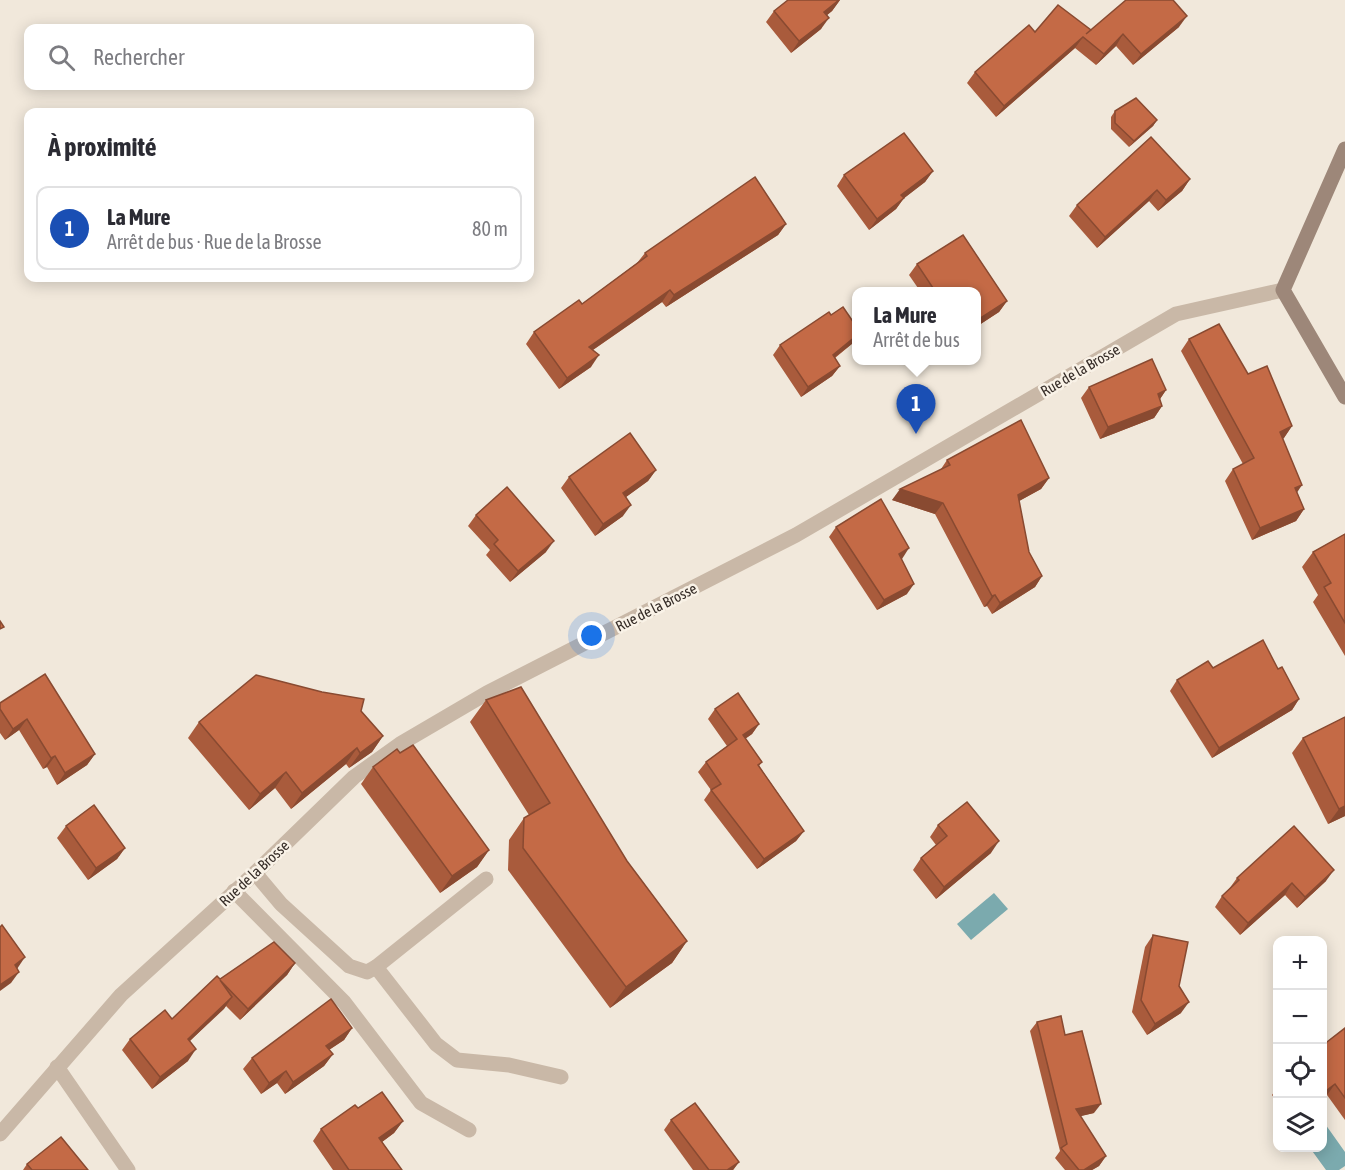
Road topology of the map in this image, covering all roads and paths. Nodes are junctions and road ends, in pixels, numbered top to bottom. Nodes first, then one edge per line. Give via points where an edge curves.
1 (1345, 149) edge
2 (1283, 290) junction
3 (1345, 397) edge
4 (255, 873) junction
5 (486, 879) dead end
6 (234, 891) junction
7 (376, 967) junction
8 (57, 1067) junction
9 (561, 1077) dead end
10 (469, 1130) dead end
11 (0, 1134) edge
12 (128, 1170) edge

1 - 2 main road
2 - 3 main road
2 - 4 street, Rue de la Brosse via 1176,314 796,535 487,693 400,744 354,777
4 - 6 street, Rue de la Brosse
4 - 7 street via 281,904 349,966 366,972
5 - 7 street
6 - 8 street, Rue de la Brosse via 121,995
6 - 10 street via 344,1002 421,1103
7 - 9 street via 436,1044 456,1060 509,1065
8 - 11 street, Rue de la Brosse
8 - 12 street

